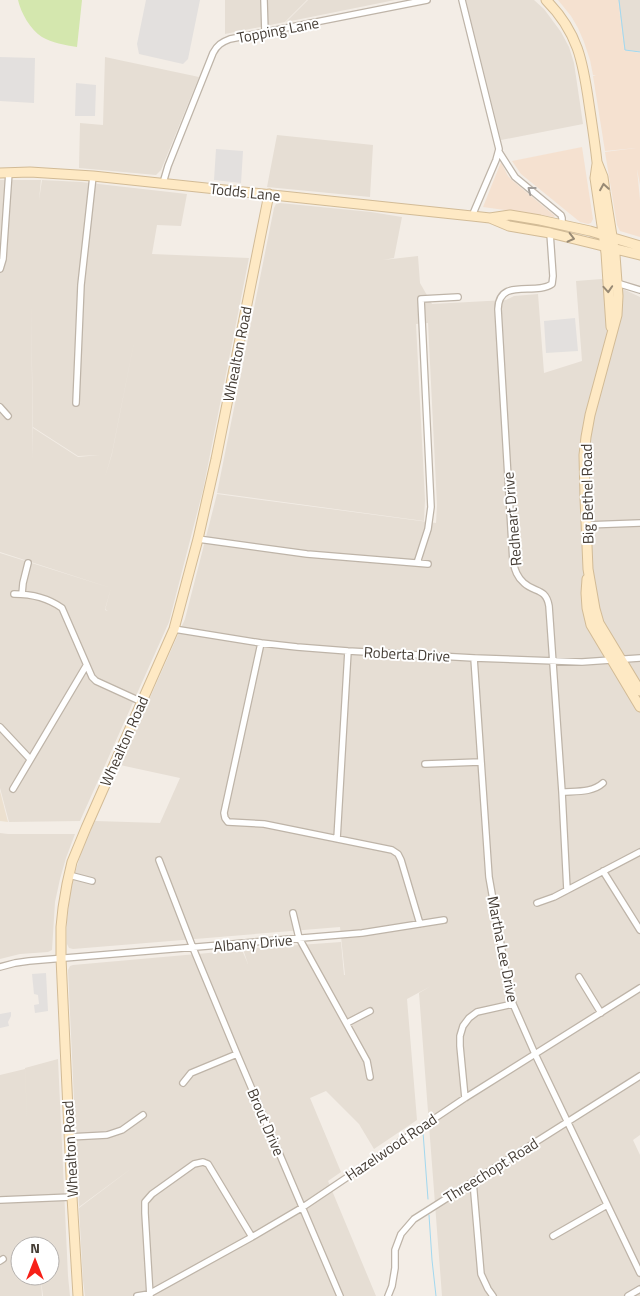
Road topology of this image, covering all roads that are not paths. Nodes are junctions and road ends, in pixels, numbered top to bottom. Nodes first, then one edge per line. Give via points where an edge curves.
1 (264, 0) edge
2 (427, 0) edge
3 (462, 0) edge
4 (546, 0) edge
5 (416, 1) edge
6 (265, 33) junction
7 (499, 152) junction
8 (4, 172) edge
9 (94, 176) junction
10 (163, 183) junction
11 (268, 194) junction
12 (472, 216) junction
13 (3, 218) edge
14 (490, 218) junction
15 (562, 224) junction
16 (550, 233) junction
17 (607, 236) junction
18 (640, 246) edge
19 (609, 247) junction
20 (640, 255) edge
21 (0, 269) edge
22 (617, 283) junction
23 (640, 290) edge
24 (458, 297) dead end
25 (611, 332) junction
26 (76, 403) dead end
27 (0, 407) edge
28 (8, 416) dead end
29 (640, 523) edge
30 (586, 525) junction
31 (198, 539) junction
32 (28, 563) dead end
33 (417, 563) junction
34 (428, 564) dead end
35 (14, 594) dead end
36 (22, 594) junction
37 (174, 629) junction
38 (261, 643) junction
39 (348, 650) junction
40 (474, 658) junction
41 (640, 658) edge
42 (617, 660) junction
43 (553, 661) junction
44 (86, 666) junction
45 (640, 691) edge
46 (142, 702) junction
47 (640, 707) edge
48 (0, 727) edge
49 (30, 759) junction
50 (480, 762) junction
51 (425, 764) dead end
52 (603, 783) dead end
53 (13, 789) dead end
54 (562, 792) junction
55 (337, 839) junction
56 (640, 852) edge
57 (159, 860) dead end
58 (603, 871) junction
59 (69, 875) junction
60 (92, 881) dead end
61 (567, 890) junction
62 (537, 903) dead end
63 (292, 913) dead end
64 (444, 920) dead end
65 (420, 924) junction
66 (640, 930) edge
67 (299, 938) junction
68 (193, 948) junction
69 (61, 958) junction
70 (0, 967) edge
71 (578, 977) dead end
72 (640, 988) edge
73 (513, 1004) junction
74 (370, 1011) dead end
75 (601, 1013) junction
76 (346, 1023) junction
77 (237, 1054) junction
78 (535, 1054) junction
79 (640, 1076) edge
80 (370, 1077) dead end
81 (182, 1083) dead end
82 (465, 1098) junction
83 (143, 1115) dead end
84 (568, 1121) junction
85 (69, 1137) junction
86 (473, 1181) junction
87 (72, 1197) junction
88 (0, 1200) edge
89 (607, 1205) junction
90 (303, 1207) junction
91 (553, 1236) dead end
92 (252, 1237) junction
93 (640, 1273) edge
94 (640, 1289) edge
95 (150, 1295) edge
96 (78, 1296) edge
97 (137, 1296) edge
98 (340, 1296) edge
99 (388, 1296) edge
100 (493, 1296) edge
101 (628, 1296) edge

1 - 6 street
2 - 5 street, Topping Lane
3 - 7 street
4 - 17 main road, Big Bethel Road via 567,26 582,62 597,162 595,178
5 - 6 street, Topping Lane
6 - 10 street, Topping Lane via 230,39 216,46
7 - 12 street
15 -> 7 street via 562,215 515,177
8 - 9 main road, Todds Lane
8 - 13 street
9 - 10 main road, Todds Lane
9 - 26 street via 81,286
10 - 11 main road, Todds Lane
11 - 12 main road, Todds Lane
11 - 31 main road, Whealton Road
12 - 14 main road, Todds Lane
13 - 21 street
14 - 15 main road, Todds Lane via 510,215
14 - 16 main road, Todds Lane via 509,226
15 - 17 main road, Todds Lane
16 -> 19 main road, Todds Lane
16 - 43 street, Redheart Drive via 552,284 510,290 502,295 498,309 513,562 524,583 540,591 548,600
17 - 18 main road, Todds Lane
17 - 19 main road, Big Bethel Road
19 - 20 main road, Todds Lane
19 - 22 main road, Big Bethel Road
19 -> 25 main road, Big Bethel Road
22 - 23 street
22 - 25 main road, Big Bethel Road via 617,315
24 - 33 street via 421,299 431,508 427,535
25 - 30 main road, Big Bethel Road via 586,438
27 - 28 street
29 - 30 street
30 - 42 main road, Big Bethel Road via 588,569 597,618
31 - 33 street via 307,554
31 - 37 main road, Whealton Road
32 - 36 street
33 - 34 street
35 - 36 street
36 - 44 street via 62,608
37 - 38 street, Roberta Drive
37 - 46 main road, Whealton Road
38 - 39 street, Roberta Drive
38 - 55 street via 225,818 228,822 264,824
39 - 40 street, Roberta Drive
39 - 55 street
40 - 43 street, Roberta Drive
40 - 50 street, Martha Lee Drive
41 - 42 street, Roberta Drive
42 - 43 street, Roberta Drive
42 - 45 main road, Big Bethel Road
42 - 47 main road, Big Bethel Road
43 - 54 street, Redheart Drive
44 - 46 street via 96,681
44 - 49 street
46 - 59 main road, Whealton Road via 86,828
48 - 49 street
49 - 53 street
50 - 51 street
50 - 73 street, Martha Lee Drive via 489,877
52 - 54 street via 592,789
54 - 61 street, Redheart Drive
55 - 65 street via 398,854
56 - 58 street
57 - 68 street, Brout Drive
58 - 61 street
58 - 66 street
59 - 60 street
59 - 69 main road, Whealton Road via 61,927
61 - 62 street
63 - 67 street
64 - 65 street, Albany Drive
65 - 67 street, Albany Drive
67 - 68 street, Albany Drive
67 - 76 street
68 - 69 street, Albany Drive
68 - 77 street, Brout Drive
69 - 70 street, Albany Drive
69 - 85 main road, Whealton Road
71 - 75 street
72 - 75 street, Hazelwood Road
73 - 78 street, Martha Lee Drive
73 - 82 street via 476,1012 464,1026 460,1046
74 - 76 street
75 - 78 street, Hazelwood Road
76 - 80 street via 367,1061
77 - 81 street via 191,1073
77 - 90 street, Brout Drive
78 - 82 street, Hazelwood Road
78 - 84 street, Martha Lee Drive
79 - 84 street, Threechopt Road
82 - 90 street, Hazelwood Road
83 - 85 street via 122,1130 107,1135
84 - 86 street, Threechopt Road
84 - 89 street, Martha Lee Drive
85 - 87 main road, Whealton Road
86 - 99 street, Threechopt Road via 414,1219 401,1234 394,1250 392,1286
86 - 100 street via 481,1274
87 - 88 street
87 - 96 main road, Whealton Road
89 - 91 street
89 - 93 street, Martha Lee Drive
90 - 92 street, Hazelwood Road
90 - 98 street, Brout Drive
92 - 95 street, Hazelwood Road
92 - 95 street via 208,1164 194,1164 145,1202
94 - 101 street
95 - 97 street, Hazelwood Road

